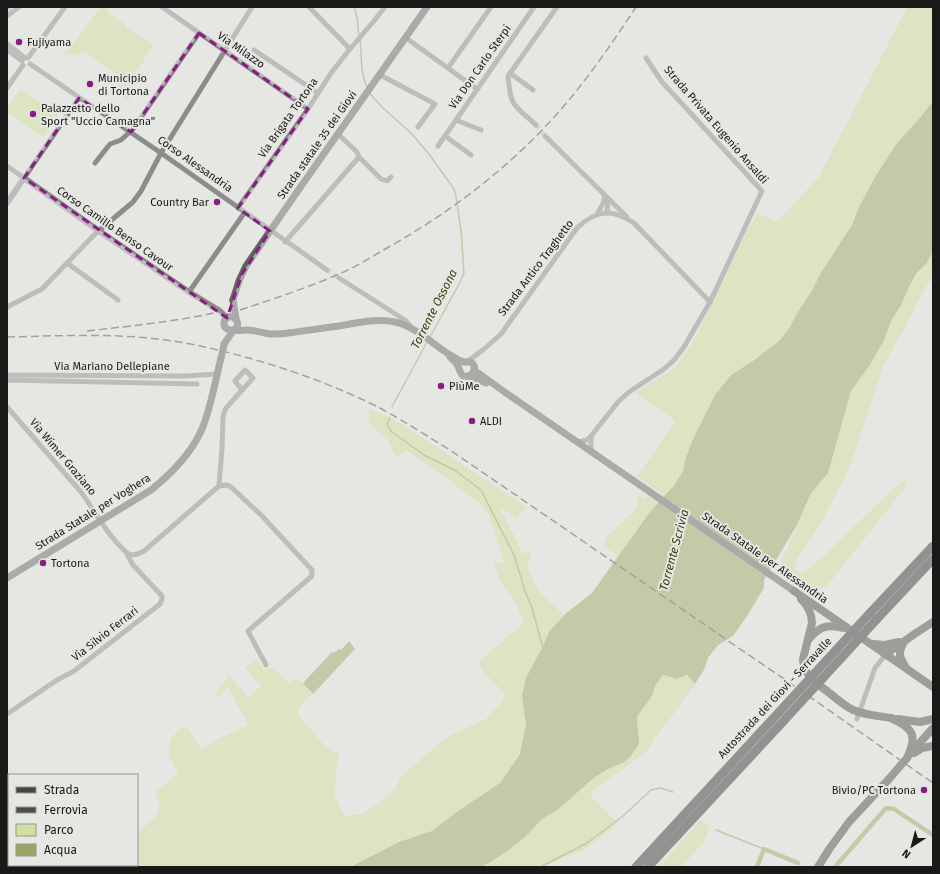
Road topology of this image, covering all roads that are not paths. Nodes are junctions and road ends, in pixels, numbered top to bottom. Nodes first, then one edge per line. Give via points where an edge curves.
1 (20, 7) edge
2 (65, 7) edge
3 (252, 7) edge
4 (309, 7) edge
5 (385, 7) edge
6 (428, 7) edge
7 (490, 7) edge
8 (534, 7) edge
9 (557, 7) edge
10 (165, 8) edge
11 (7, 16) edge
12 (199, 33) junction
13 (406, 38) junction
14 (7, 44) edge
15 (350, 49) junction
16 (7, 50) edge
17 (254, 50) dead end
18 (225, 51) junction
19 (646, 58) dead end
20 (24, 60) junction
21 (448, 68) junction
22 (510, 73) junction
23 (380, 75) junction
24 (7, 88) edge
25 (477, 89) junction
26 (533, 90) dead end
27 (318, 93) junction
28 (79, 98) junction
29 (308, 109) junction
30 (456, 120) junction
31 (536, 125) tunnel mouth
32 (418, 127) dead end
33 (481, 130) dead end
34 (131, 132) junction
35 (338, 134) junction
36 (445, 136) junction
37 (546, 136) tunnel mouth
38 (438, 146) dead end
39 (161, 152) junction
40 (471, 155) dead end
41 (359, 157) junction
42 (95, 163) dead end
43 (7, 166) edge
44 (391, 177) dead end
45 (24, 178) junction
46 (604, 193) junction
47 (7, 204) edge
48 (238, 208) junction
49 (245, 212) junction
50 (607, 213) junction
51 (597, 215) junction
52 (634, 223) junction
53 (99, 231) junction
54 (285, 242) junction
55 (66, 263) junction
56 (327, 270) tunnel mouth
57 (339, 278) tunnel mouth
58 (189, 292) junction
59 (118, 300) dead end
60 (233, 300) junction
61 (710, 302) junction
62 (7, 307) edge
63 (385, 308) junction
64 (226, 321) junction
65 (236, 321) junction
66 (386, 321) junction
67 (412, 328) junction
68 (234, 330) junction
69 (252, 330) junction
70 (224, 345) junction
71 (484, 349) junction
72 (448, 353) junction
73 (466, 362) junction
74 (459, 368) junction
75 (473, 371) junction
76 (217, 374) junction
77 (7, 375) edge
78 (7, 380) edge
79 (197, 384) dead end
80 (242, 390) dead end
81 (7, 407) edge
82 (592, 436) junction
83 (578, 442) junction
84 (591, 451) junction
85 (218, 486) junction
86 (100, 522) junction
87 (933, 546) edge
88 (127, 554) junction
89 (933, 559) edge
90 (7, 578) edge
91 (794, 591) junction
92 (873, 617) junction
93 (933, 622) edge
94 (850, 630) junction
95 (808, 640) junction
96 (906, 640) junction
97 (869, 643) junction
98 (886, 654) junction
99 (266, 665) dead end
100 (907, 670) junction
101 (933, 687) edge
102 (7, 714) edge
103 (891, 718) junction
104 (857, 719) dead end
105 (933, 719) edge
106 (774, 724) junction
107 (933, 728) edge
108 (933, 746) edge
109 (907, 758) junction
110 (636, 867) edge
111 (648, 867) edge
112 (818, 867) edge

1 - 11 street
2 - 20 street
3 - 18 street
4 - 15 street
5 - 15 street, Via Brigata Tortona
6 - 13 main road, Strada statale 35 dei Giovi
7 - 21 street
8 - 25 street, Via Don Carlo Sterpi
9 - 22 street
10 - 12 street, Via Milazzo
12 - 18 street, Via Milazzo
12 - 34 street
13 - 21 street
13 - 23 main road, Strada statale 35 dei Giovi
14 - 20 street
15 - 27 street, Via Brigata Tortona
16 - 20 street
17 - 27 street
18 - 29 street, Via Milazzo
18 - 39 street
19 - 61 street, Strada Privata Eugenio Ansaldi via 662,82 762,191
20 - 24 street
20 - 28 street, Corso Alessandria via 26,66 30,64
21 - 25 street
22 - 26 street
22 - 31 street via 508,76 513,102
23 - 32 street via 435,104
23 - 35 main road, Strada statale 35 dei Giovi
25 - 30 street, Via Don Carlo Sterpi
27 - 29 street, Via Brigata Tortona
28 - 34 street, Corso Alessandria
28 - 45 street
29 - 48 street, Via Brigata Tortona
30 - 33 street, Via Don Carlo Sterpi
30 - 36 street, Via Don Carlo Sterpi
34 - 39 street, Corso Alessandria
34 - 42 street via 110,144
35 - 41 street
35 - 60 main road, Strada statale 35 dei Giovi, bridge via 246,266
36 - 38 street, Via Don Carlo Sterpi
36 - 40 street
37 - 46 street, Strada Antico Traghetto
39 - 48 street, Corso Alessandria
39 - 53 street via 133,202
41 - 44 street via 381,179 387,182
41 - 54 street
43 - 45 street, Corso Camillo Benso Cavour
45 - 47 street
45 - 53 street, Corso Camillo Benso Cavour
46 - 50 street via 608,201
46 - 51 street via 604,203
46 - 52 street, Strada Antico Traghetto
48 - 49 street, Corso Alessandria
49 - 54 street, Corso Alessandria
49 - 58 street
50 - 51 street, Strada Antico Traghetto
50 - 52 street, Strada Antico Traghetto via 619,215
51 - 71 street, Strada Antico Traghetto via 584,221 574,231 500,334
52 - 61 street, Strada Antico Traghetto
53 - 55 street
53 - 58 street, Corso Camillo Benso Cavour
54 - 56 street, Corso Alessandria
55 - 59 street
55 - 62 street via 42,289
57 - 63 street
58 - 64 street, Corso Camillo Benso Cavour via 213,308
60 - 64 main road, Strada statale 35 dei Giovi
60 - 65 main road, Strada statale 35 dei Giovi
61 - 82 street, Strada Privata Eugenio Ansaldi via 674,360 618,402
63 - 66 street
63 - 67 street via 405,320
64 - 65 main road via 232,317
64 - 68 main road via 229,330
64 - 70 main road, Strada Statale per Voghera
65 - 68 main road via 237,326
65 - 69 main road, Strada Statale per Alessandria
66 - 67 main road, Strada Statale per Alessandria
66 - 69 main road, Strada Statale per Alessandria via 366,321 289,333 271,334
67 - 72 main road, Strada Statale per Alessandria
68 - 69 main road, Strada Statale per Alessandria
68 - 70 main road, Strada Statale per Voghera
70 - 76 main road, Strada Statale per Voghera, bridge
71 - 73 street, Strada Antico Traghetto
71 - 75 street, Strada Antico Traghetto via 478,356
72 - 73 main road, Strada Statale per Alessandria
72 - 74 main road, Strada Statale per Alessandria
73 - 74 main road
73 - 75 main road, Strada Statale per Alessandria via 471,363
74 - 75 main road, Strada Statale per Alessandria via 463,376
75 - 83 main road, Strada Statale per Alessandria via 482,381 506,393
76 - 77 street, Via Mariano Dellepiane
76 - 86 main road, Strada Statale per Voghera via 202,429 188,452 151,490
78 - 79 street
80 - 85 street via 226,408 223,418
81 - 86 street, Via Wimer Graziano via 81,492
82 - 83 street, Strada Privata Eugenio Ansaldi
82 - 84 street
83 - 84 main road, Strada Statale per Alessandria
84 - 91 main road, Strada Statale per Alessandria
85 - 88 street via 140,554
85 - 99 street via 231,487 312,570 312,576 248,631
86 - 88 street, Via Wimer Graziano via 114,542
86 - 90 main road, Strada Statale per Voghera
87 - 92 highway, Autostrada dei Giovi - Serravalle
88 - 102 street, Via Silvio Ferrari via 133,565 162,596 160,604 74,671
89 - 92 highway, Autostrada dei Giovi - Serravalle
91 - 94 main road, Strada Statale per Alessandria
91 - 95 main road via 811,612 812,623
92 - 106 highway, Autostrada dei Giovi - Serravalle, bridge
93 - 96 main road
94 - 95 main road via 833,626 823,627
94 - 97 main road, Strada Statale per Alessandria
95 - 103 main road, bridge via 803,659 804,667 815,682 852,710
96 - 97 main road via 890,645
96 - 98 main road
96 - 100 main road via 900,649 900,656
97 - 98 main road, Strada Statale per Alessandria
98 - 100 main road, Strada Statale per Alessandria
98 - 104 street via 875,668
100 - 101 main road, Strada Statale per Alessandria
103 - 105 main road via 920,722
103 - 109 main road via 907,726 912,734 913,744
106 - 110 highway, Autostrada dei Giovi - Serravalle
106 - 111 highway, Autostrada dei Giovi - Serravalle
107 - 109 main road
108 - 109 main road via 922,748
109 - 112 main road, bridge via 849,822

